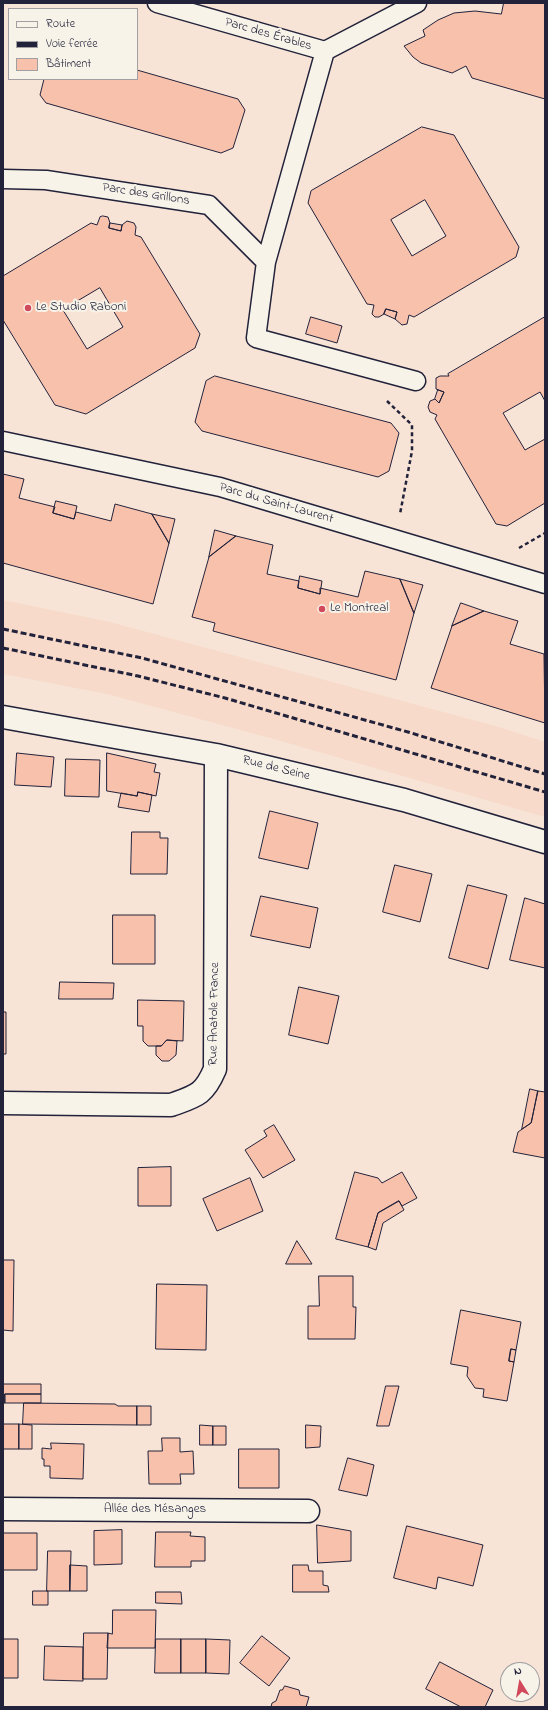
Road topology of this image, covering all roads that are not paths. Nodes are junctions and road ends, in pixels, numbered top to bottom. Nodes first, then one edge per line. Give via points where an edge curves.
1 (157, 3) edge
2 (417, 3) edge
3 (325, 52) junction
4 (3, 179) edge
5 (266, 262) junction
6 (416, 381) dead end
7 (3, 441) edge
8 (545, 584) edge
9 (3, 717) edge
10 (216, 755) junction
11 (545, 842) edge
12 (3, 1103) edge
13 (3, 1509) edge
14 (308, 1511) dead end

1 - 3 lane, Parc des Érables
2 - 3 lane, Parc des Érables
3 - 5 lane
4 - 5 lane, Parc des Grillons via 46,180 209,205
5 - 6 lane via 256,338
7 - 8 lane, Parc du Saint-Laurent via 220,487
9 - 10 street, Rue de Seine
10 - 11 street, Rue de Seine via 404,800
10 - 12 street, Rue Anatole France via 215,1070 208,1086 194,1097 171,1105
13 - 14 street, Allée des Mésanges

